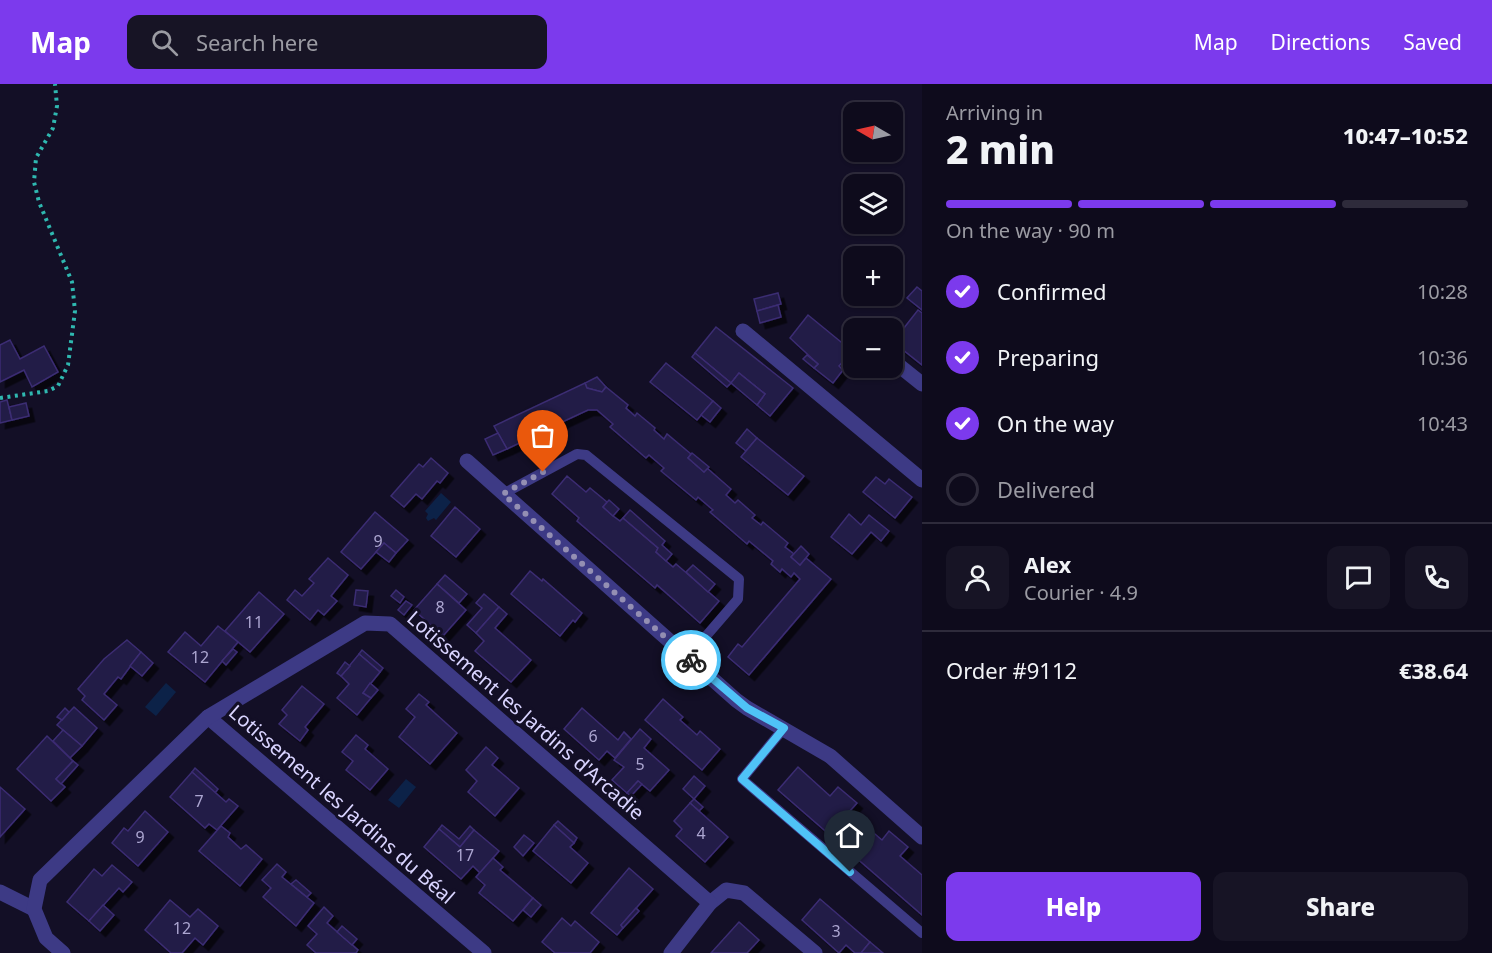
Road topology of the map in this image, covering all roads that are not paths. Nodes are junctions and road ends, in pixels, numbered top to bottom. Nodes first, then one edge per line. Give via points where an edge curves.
1 (743, 331) dead end
2 (903, 369) edge
3 (922, 384) edge
4 (466, 461) dead end
5 (922, 480) edge
6 (503, 494) junction
7 (688, 657) junction
8 (208, 717) junction
9 (784, 728) junction
10 (922, 837) edge
11 (0, 892) edge
12 (710, 903) junction
13 (33, 909) junction
14 (922, 933) edge
15 (63, 953) edge
16 (484, 953) edge
17 (671, 953) edge
18 (815, 953) edge

1 - 5 street
2 - 3 street
4 - 6 street
6 - 7 street
6 - 7 lane via 577,454 586,455 739,579 738,599
7 - 9 street via 747,708
8 - 12 street, Lotissement les Jardins d'Arcadie via 365,623 390,624
8 - 13 street, Lotissement les Jardins du Béal via 40,880
8 - 16 street, Lotissement les Jardins du Béal
9 - 10 street via 830,756
9 - 14 lane via 742,779
11 - 13 street
12 - 17 street
12 - 18 street via 726,890 744,893
13 - 15 street via 46,938

